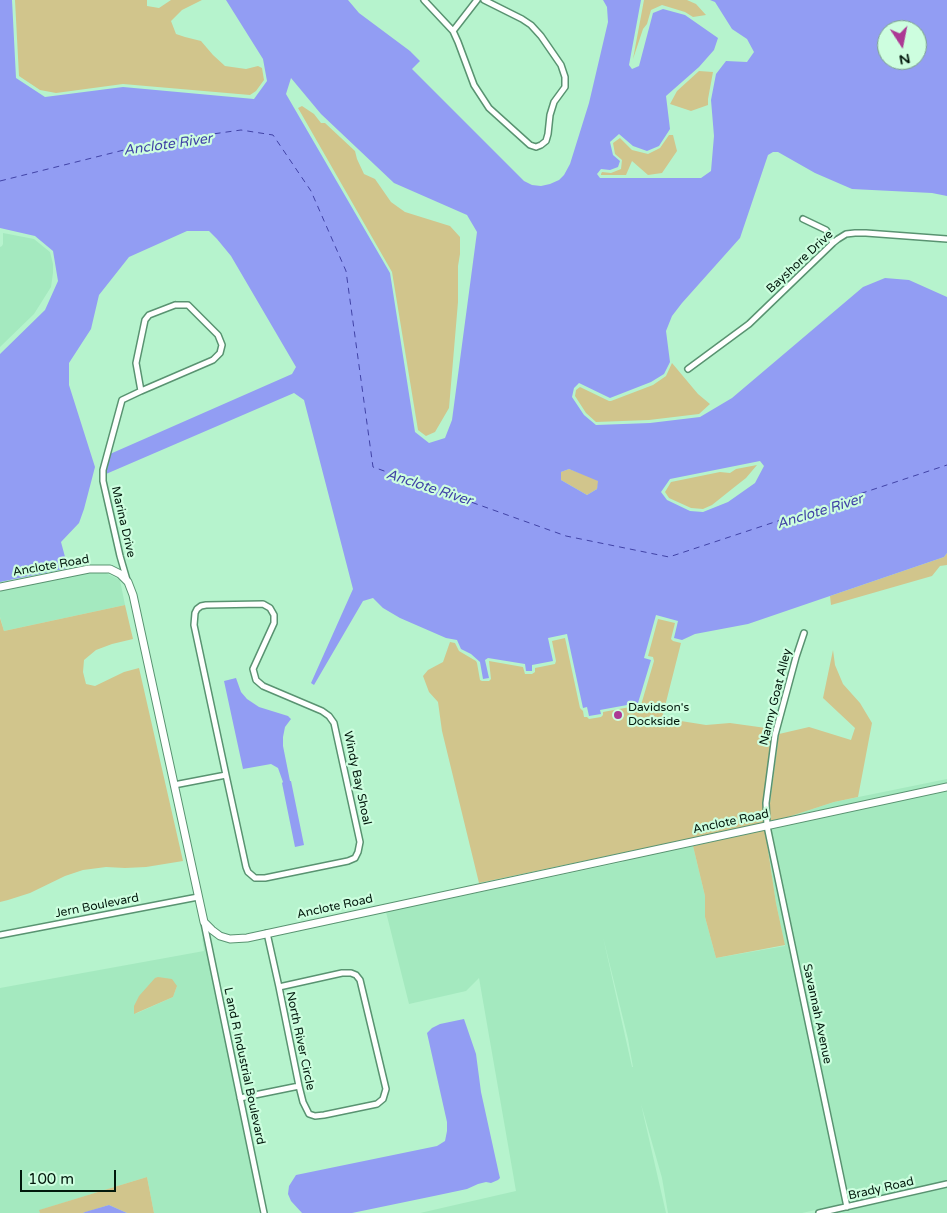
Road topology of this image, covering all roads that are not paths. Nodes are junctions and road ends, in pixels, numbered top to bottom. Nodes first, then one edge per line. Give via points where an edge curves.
1 (424, 0) edge
2 (477, 0) edge
3 (484, 0) edge
4 (453, 31) junction
5 (803, 219) dead end
6 (947, 239) edge
7 (833, 243) junction
8 (688, 369) dead end
9 (141, 391) junction
10 (128, 582) junction
11 (0, 587) edge
12 (804, 633) dead end
13 (226, 774) junction
14 (174, 785) junction
15 (947, 787) edge
16 (767, 826) junction
17 (198, 897) junction
18 (204, 922) junction
19 (267, 933) junction
20 (0, 935) edge
21 (279, 986) junction
22 (299, 1086) junction
23 (240, 1098) junction
24 (947, 1184) edge
25 (847, 1207) junction
26 (264, 1213) edge
27 (819, 1213) edge

1 - 4 street
2 - 4 street
3 - 4 street via 531,25 561,65 564,87 554,102 546,141 541,146 530,145 489,108 474,85
5 - 7 street via 826,230
6 - 7 street, Bayshore Drive via 854,233 846,234
7 - 8 street, Bayshore Drive via 749,324
9 - 9 street, Marina Drive via 213,360 220,353 222,345 218,335 188,305 175,305 149,315 145,320 136,363
9 - 10 street, Marina Drive via 122,400 103,470
10 - 11 street, Anclote Road via 110,569
10 - 14 street
12 - 16 street, Nanny Goat Alley via 775,735 766,803
13 - 13 street, Windy Bay Shoal via 246,867 254,878 355,858 360,842 334,723 318,708 263,686 256,680 253,669 274,623 270,608 263,604 206,605 195,614 194,625
13 - 14 street
14 - 17 street
15 - 16 street, Anclote Road
16 - 19 street, Anclote Road
16 - 25 street, Savannah Avenue
17 - 18 street
17 - 20 street, Jern Boulevard
18 - 19 street, Anclote Road via 220,936 230,939
18 - 23 street, L and R Industrial Boulevard
19 - 21 street, North River Circle
21 - 22 street, North River Circle
21 - 22 street, North River Circle via 342,973 356,975 362,987 386,1089 378,1104 315,1116 306,1109
22 - 23 street
23 - 26 street, L and R Industrial Boulevard
24 - 25 street, Brady Road
25 - 27 street, Brady Road

